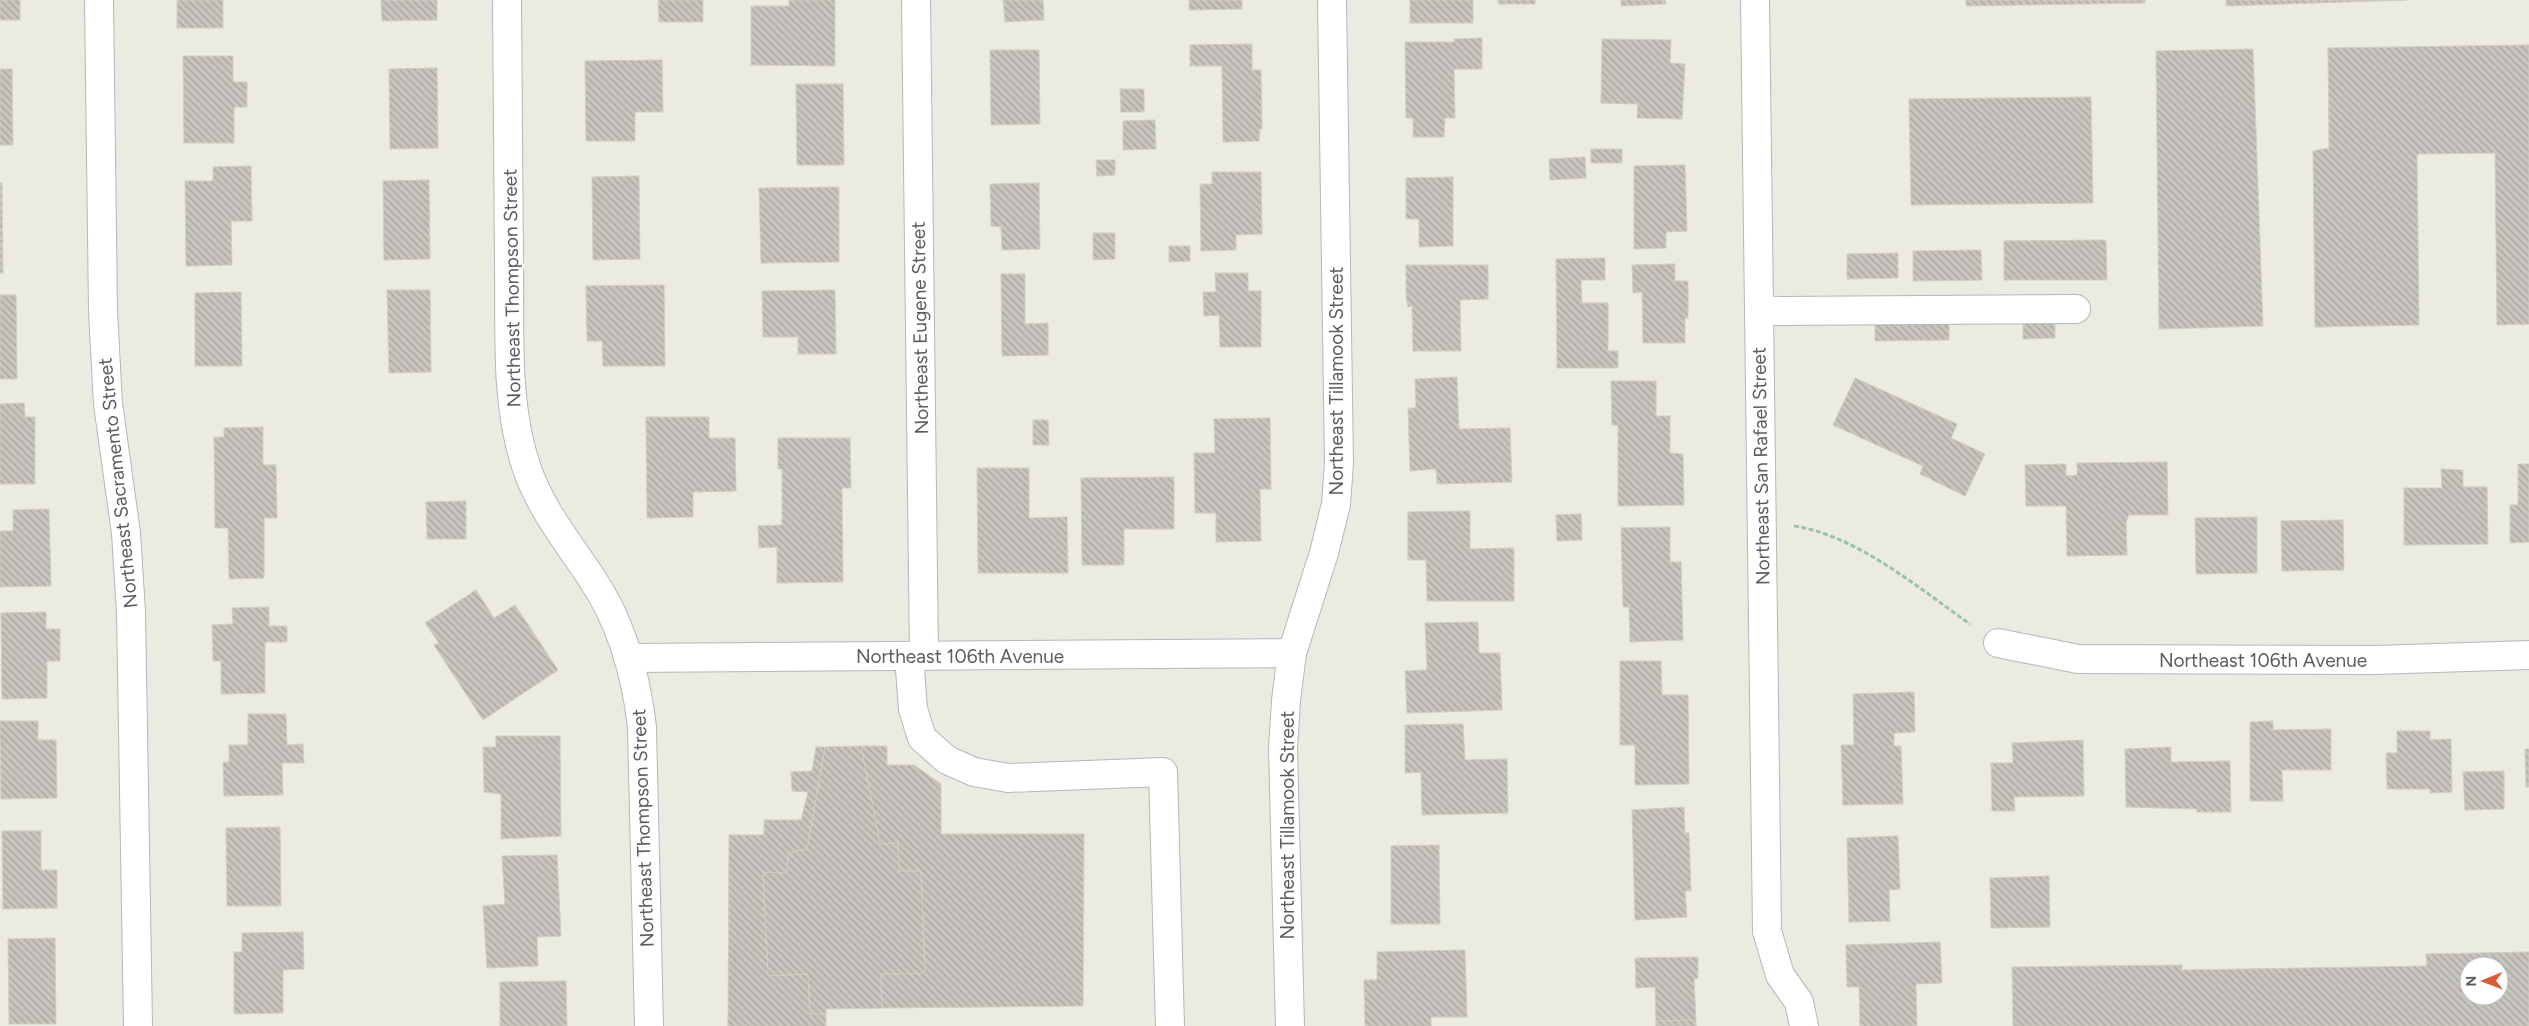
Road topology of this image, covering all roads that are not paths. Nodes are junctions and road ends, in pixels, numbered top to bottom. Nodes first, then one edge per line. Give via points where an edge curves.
1 (99, 0) edge
2 (507, 0) edge
3 (916, 0) edge
4 (1332, 0) edge
5 (1755, 0) edge
6 (2076, 309) dead end
7 (1759, 311) junction
8 (1998, 643) road end
9 (1292, 653) junction
10 (2529, 655) edge
11 (916, 656) junction
12 (628, 658) junction
13 (138, 1026) edge
14 (649, 1026) edge
15 (1170, 1026) edge
16 (1290, 1026) edge
17 (1804, 1026) edge

1 - 13 street, Northeast Sacramento Street via 104,331 108,404 126,533 131,612
2 - 12 street, Northeast Thompson Street via 511,384 516,425 526,466 541,503 592,578 612,614
3 - 11 street, Northeast Eugene Street
4 - 9 street, Northeast Tillamook Street via 1339,463 1336,504 1324,553
5 - 7 street, Northeast San Rafael Street
6 - 7 street
7 - 17 street, Northeast San Rafael Street via 1767,931 1780,975 1799,1002
8 - 10 street, Northeast 106th Avenue via 2078,659 2375,660
9 - 11 street, Northeast 106th Avenue
9 - 16 street, Northeast Tillamook Street via 1283,748
11 - 12 street, Northeast 106th Avenue
11 - 15 street, Northeast Eugene Street via 913,709 922,738 947,760 974,772 1008,778 1163,772
12 - 14 street, Northeast Thompson Street via 642,727

